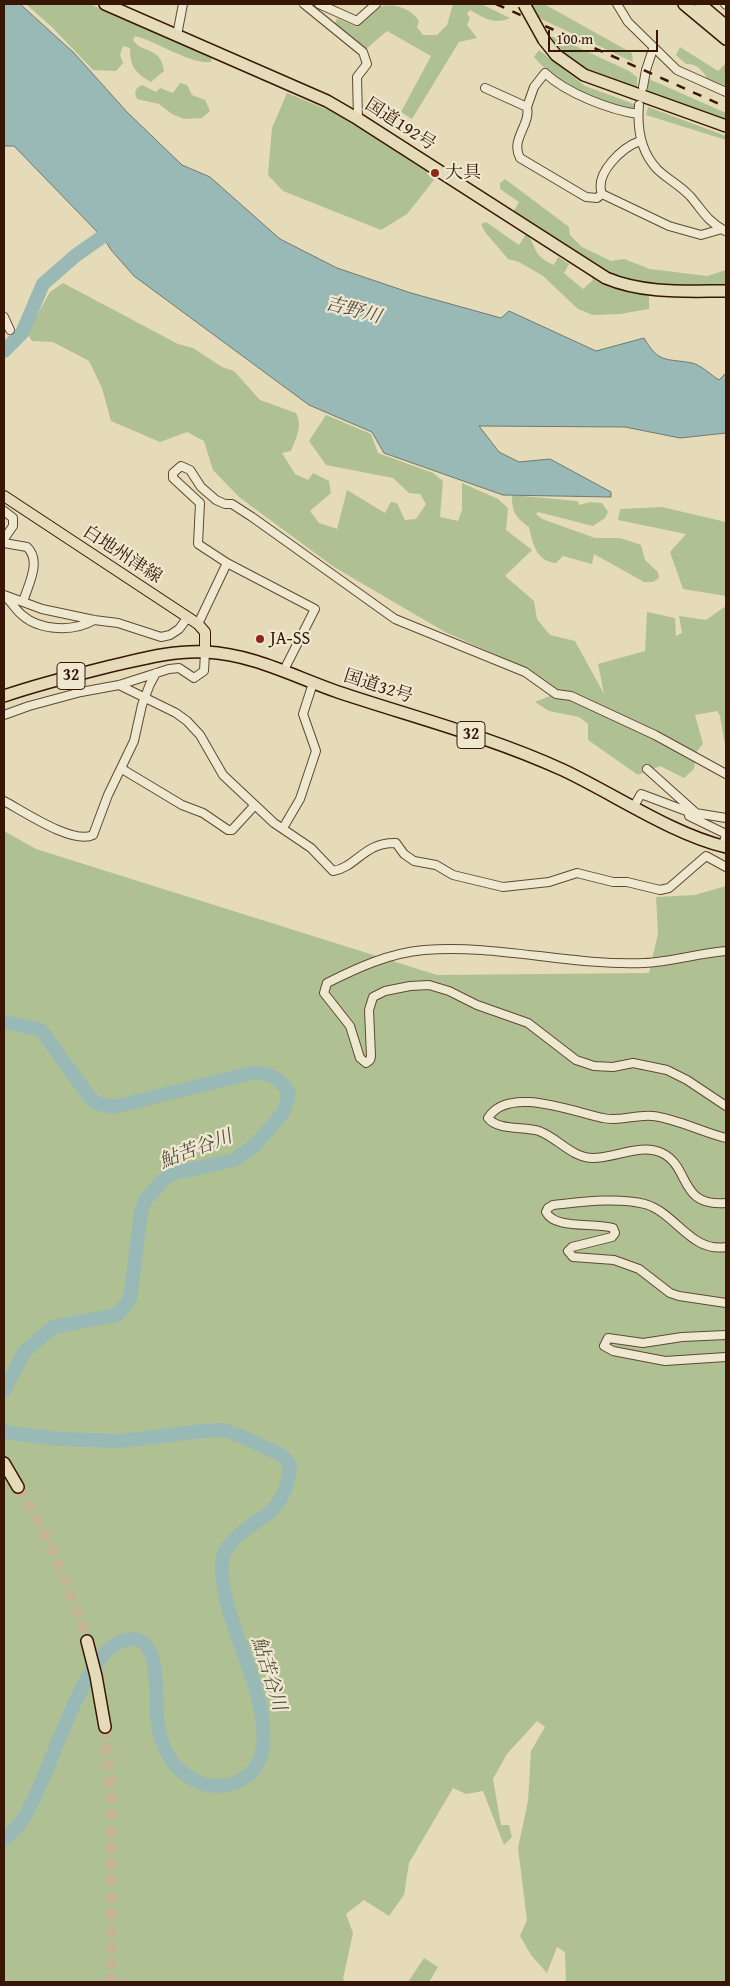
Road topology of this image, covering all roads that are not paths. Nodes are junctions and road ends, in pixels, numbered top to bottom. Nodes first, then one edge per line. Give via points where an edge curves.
1 (105, 4) edge
2 (182, 4) edge
3 (304, 4) edge
4 (319, 4) edge
5 (376, 4) edge
6 (524, 4) edge
7 (616, 4) edge
8 (684, 4) edge
9 (700, 4) edge
10 (726, 26) edge
11 (177, 36) junction
12 (726, 39) edge
13 (653, 49) junction
14 (643, 87) dead end
15 (485, 88) dead end
16 (726, 92) edge
17 (640, 105) dead end
18 (527, 107) junction
19 (638, 114) junction
20 (358, 119) junction
21 (726, 126) edge
22 (640, 141) junction
23 (602, 194) junction
24 (724, 231) edge
25 (726, 291) edge
26 (4, 317) edge
27 (10, 330) dead end
28 (4, 496) edge
29 (4, 511) edge
30 (4, 539) edge
31 (4, 543) edge
32 (227, 564) junction
33 (5, 596) edge
34 (23, 602) junction
35 (188, 617) junction
36 (94, 620) junction
37 (198, 624) junction
38 (206, 652) junction
39 (283, 672) junction
40 (156, 673) junction
41 (313, 683) junction
42 (119, 685) junction
43 (4, 696) edge
44 (145, 697) junction
45 (4, 716) edge
46 (122, 769) junction
47 (647, 769) dead end
48 (726, 774) edge
49 (4, 801) edge
50 (255, 805) junction
51 (634, 806) junction
52 (693, 813) junction
53 (726, 818) edge
54 (283, 828) junction
55 (724, 846) edge
56 (726, 867) edge
57 (726, 951) edge
58 (726, 1106) edge
59 (726, 1138) edge
60 (726, 1203) edge
61 (726, 1247) edge
62 (726, 1303) edge
63 (726, 1336) edge
64 (726, 1357) edge
65 (4, 1463) edge
66 (18, 1487) tunnel mouth
67 (88, 1645) tunnel mouth
68 (105, 1726) tunnel mouth

1 - 11 highway, 国道192号
2 - 11 street
3 - 20 street via 364,52 367,64 357,77
4 - 5 street via 358,21
6 - 21 highway, bridge via 556,55 584,75
7 - 13 street
8 - 12 highway
9 - 10 highway
11 - 20 highway, 国道192号 via 327,101
13 - 14 street
13 - 16 street via 677,70
15 - 18 street
17 - 19 street
18 - 19 street via 534,87 545,73 568,90
18 - 23 street via 529,114 517,141 520,158 586,197 597,198
19 - 22 street
20 - 25 highway, 国道192号 via 606,278 620,284 656,290
22 - 23 street via 626,148 608,167 602,178
22 - 24 street via 657,169 689,196 708,221
23 - 24 street via 669,226 701,235
26 - 27 street
28 - 35 main road, 白地州津線
29 - 30 street via 14,518 13,526
31 - 34 street via 27,547 34,557 34,568
32 - 37 street
32 - 39 street via 315,609
32 - 48 street via 198,544 200,504 173,478 173,473 181,466 190,470 201,487 216,500 232,504 252,517 396,618 525,672 556,694 570,696 638,727
33 - 34 street
33 - 36 street via 23,615 43,625 82,627
34 - 36 street
35 - 36 street via 179,629 161,637 118,622
35 - 37 main road, 白地州津線
37 - 38 main road via 205,632
38 - 39 highway, 国道32号 / 32 via 258,662
38 - 40 street via 204,671 199,676 194,678 179,668
38 - 43 highway, 国道32号 / 32 via 173,653 138,660 42,683
39 - 41 highway, 国道32号 / 32
40 - 42 street
40 - 44 street
41 - 51 highway, 国道32号 / 32 via 501,744
41 - 54 street via 304,714 316,751 300,799
42 - 44 street
42 - 45 street via 81,692
44 - 46 street via 134,741
44 - 50 street via 187,721 223,775
46 - 49 street via 93,834 87,838 48,825
46 - 50 street via 228,830 232,830
47 - 52 street
50 - 54 street
51 - 52 street via 641,794
51 - 55 highway, 国道32号 / 32 via 690,834
52 - 53 street
52 - 55 street via 689,816 726,834
54 - 56 street via 311,848 333,871 368,849 396,843 414,861 504,887 549,882 577,873 660,890 669,888 706,856
57 - 58 street via 644,963 539,957 485,950 423,950 369,963 327,983 324,993 350,1026 360,1058 366,1063 371,1056 369,1010 373,997 385,991 429,985 528,1023 576,1060 594,1066 614,1067 633,1063 667,1070
59 - 60 street via 662,1118 650,1116 616,1120 534,1103 506,1103 488,1118 497,1125 541,1132 570,1151 593,1158 644,1150 662,1153 702,1202
61 - 62 street via 703,1246 659,1210 645,1204 553,1204 546,1212 549,1218 558,1222 613,1228 615,1233 612,1237 572,1247 568,1252 573,1257 614,1260 639,1269 670,1293
63 - 64 street via 692,1336 644,1343 608,1338 604,1346 613,1351 665,1360
65 - 66 highway
67 - 68 highway

